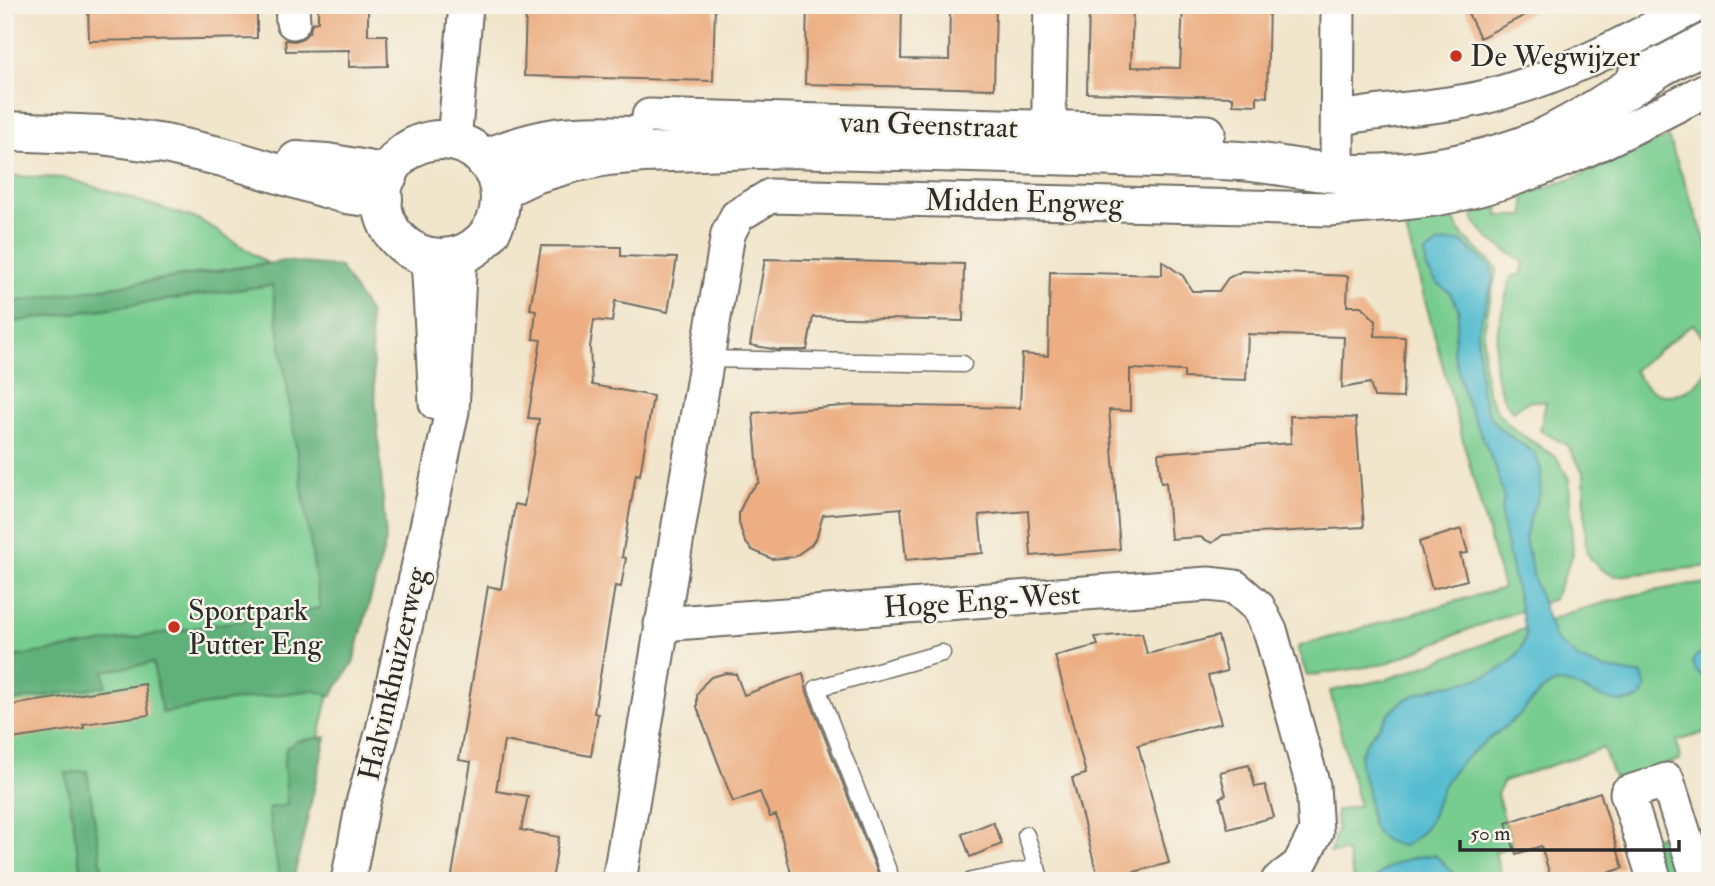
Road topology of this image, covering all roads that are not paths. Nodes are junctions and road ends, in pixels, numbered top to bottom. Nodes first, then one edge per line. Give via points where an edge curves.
1 (466, 5) edge
2 (1051, 5) edge
3 (1338, 5) edge
4 (1697, 5) edge
5 (1710, 41) edge
6 (1710, 88) edge
7 (649, 116) dead end
8 (5, 131) edge
9 (1208, 132) dead end
10 (1048, 141) junction
11 (1337, 149) junction
12 (479, 163) junction
13 (386, 186) junction
14 (444, 256) junction
15 (706, 359) junction
16 (963, 364) dead end
17 (661, 624) junction
18 (942, 653) dead end
19 (1026, 835) dead end
20 (1039, 875) edge
21 (348, 881) edge
22 (619, 881) edge
23 (892, 881) edge
24 (971, 881) edge
25 (1278, 881) edge
26 (1655, 881) edge
27 (1699, 881) edge

1 - 12 street
2 - 10 street
3 - 11 street
4 - 11 street, van Geenstraat via 1594,59 1525,86 1441,106 1367,113
5 - 11 main road, van Geenstraat via 1549,135 1503,153 1389,173
6 - 15 street, Midden Engweg via 1552,165 1408,204 1329,209 770,196 737,216 728,234
7 - 10 street, van Geenstraat
8 - 13 main road via 102,135 223,157 327,163
9 - 10 street, van Geenstraat
10 - 11 main road, van Geenstraat via 1251,162
10 - 12 main road, van Geenstraat via 787,148 710,139 577,134 522,143
12 - 13 main road via 431,141 410,149 393,165
12 - 14 main road via 499,213 494,227 485,238
13 - 14 main road via 385,220 391,231 406,248
14 - 21 street, Halvinkhuizerweg via 439,468
15 - 16 lane
15 - 17 street, Midden Engweg
17 - 22 street
17 - 25 street, Hoge Eng-West via 1208,584 1235,587 1258,607 1271,633 1313,786 1316,832 1298,865
18 - 23 lane via 817,688
19 - 20 lane
20 - 24 lane
26 - 27 street via 1627,793 1667,780

